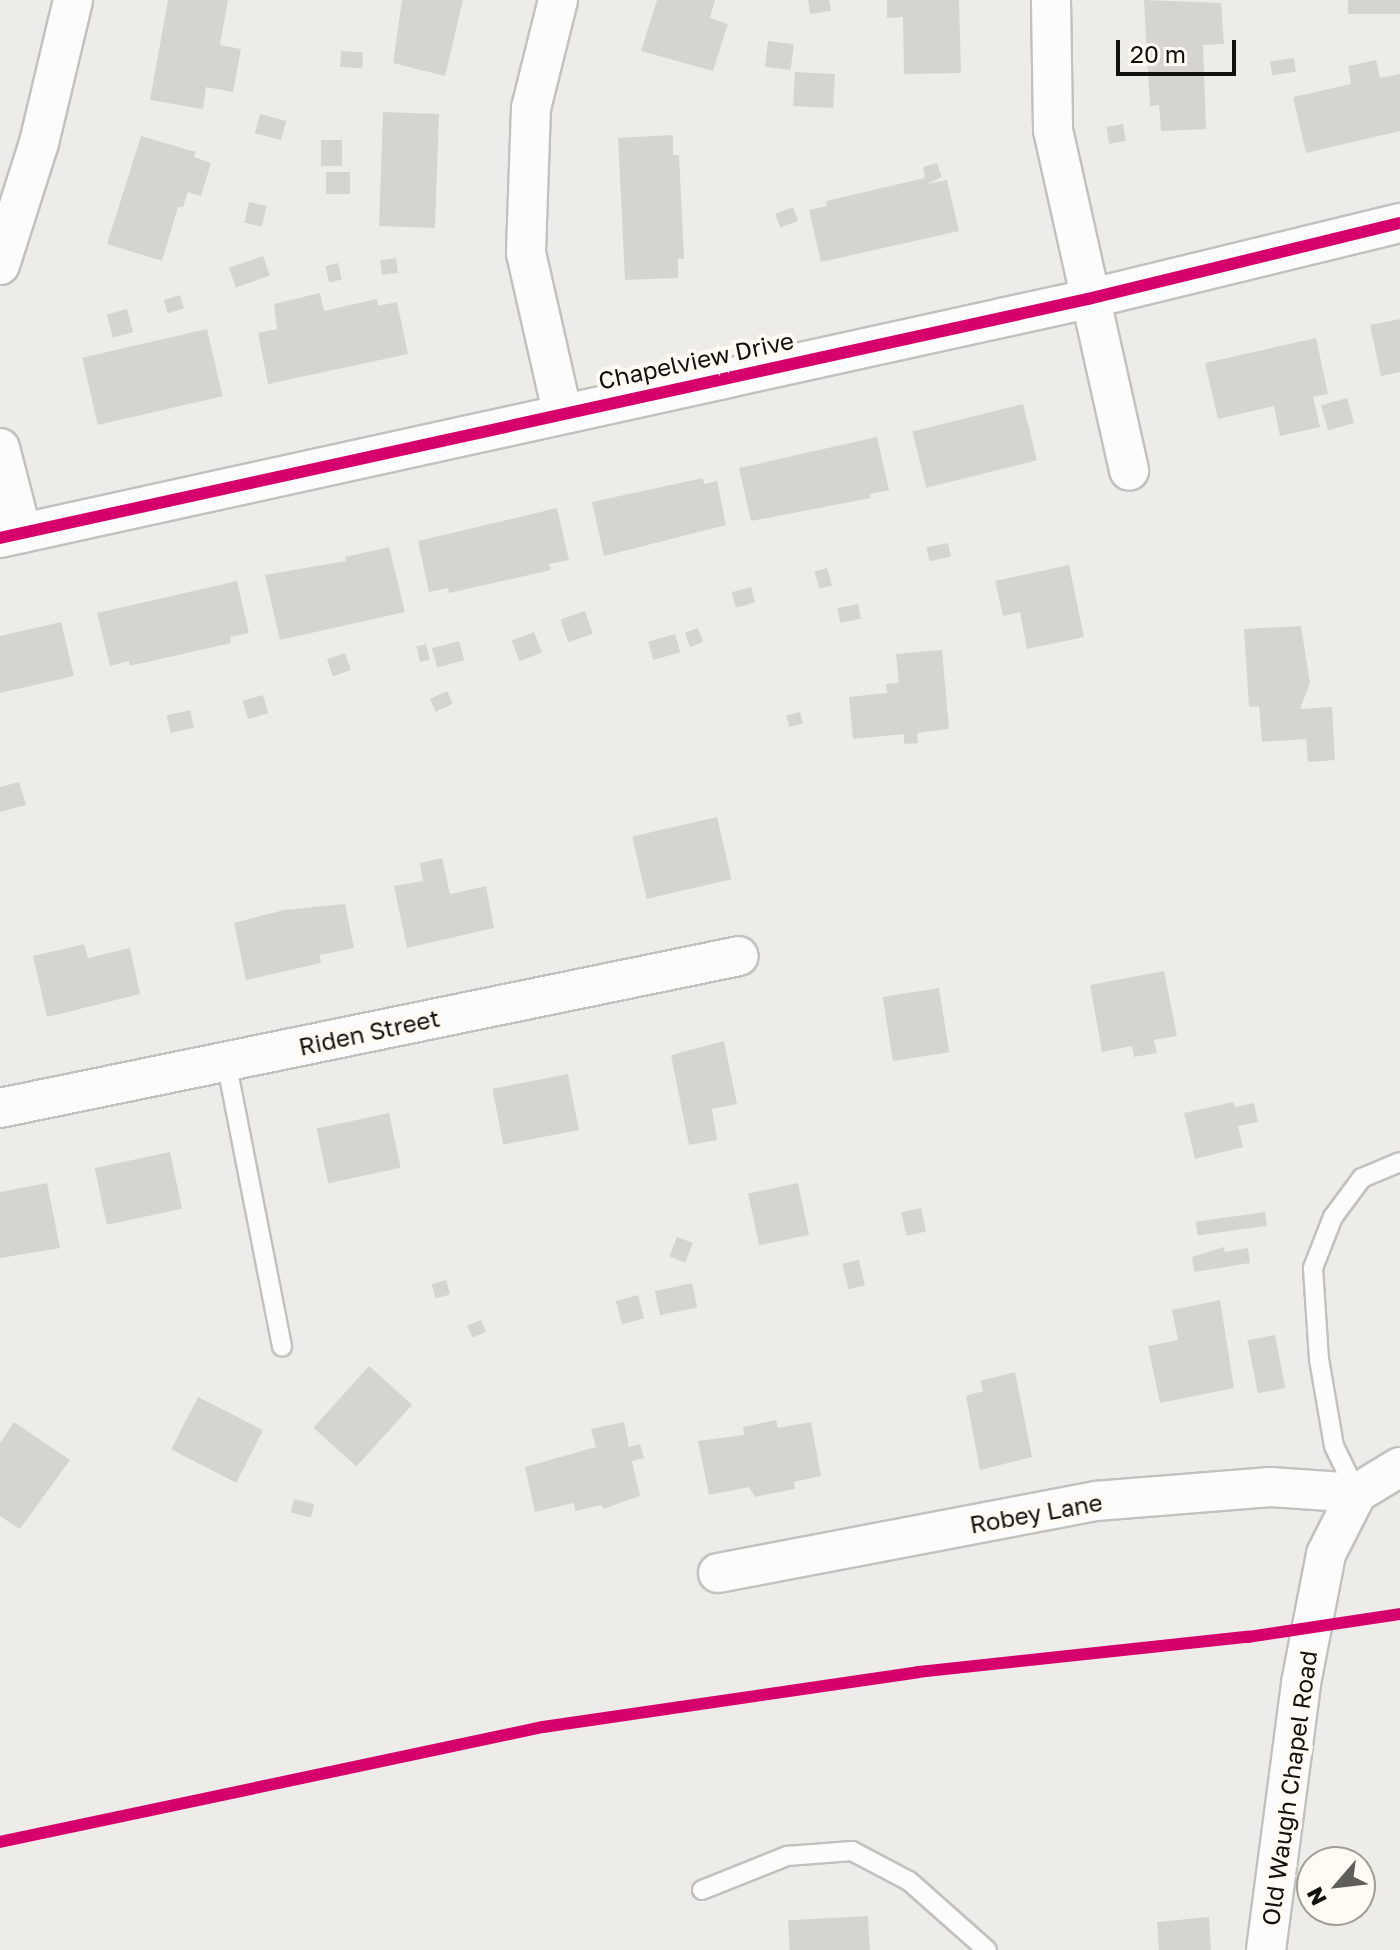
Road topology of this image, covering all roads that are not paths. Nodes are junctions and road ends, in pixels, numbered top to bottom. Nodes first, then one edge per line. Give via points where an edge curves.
1 (73, 0) edge
2 (558, 0) edge
3 (1051, 0) edge
4 (1400, 223) edge
5 (0, 265) edge
6 (1088, 299) junction
7 (562, 412) junction
8 (0, 448) edge
9 (1129, 471) dead end
10 (11, 535) edge
11 (739, 956) dead end
12 (226, 1061) junction
13 (0, 1108) edge
14 (1400, 1162) edge
15 (282, 1347) dead end
16 (1400, 1467) edge
17 (1357, 1493) junction
18 (718, 1573) dead end
19 (702, 1890) dead end
20 (987, 1950) edge
21 (1266, 1950) edge

1 - 5 street via 39,143
2 - 7 street via 531,108 526,253
3 - 6 street via 1053,130
4 - 6 street, Chapelview Drive
6 - 7 street, Chapelview Drive
6 - 9 street
7 - 10 street, Chapelview Drive
8 - 10 street
11 - 12 street, Riden Street
12 - 13 street, Riden Street
12 - 15 lane
14 - 17 lane via 1362,1178 1333,1217 1313,1268 1319,1359 1334,1446
16 - 17 street
17 - 18 street, Robey Lane via 1270,1487 1096,1501
17 - 21 street, Old Waugh Chapel Road via 1326,1554 1301,1683
19 - 20 lane via 787,1856 852,1851 909,1881

